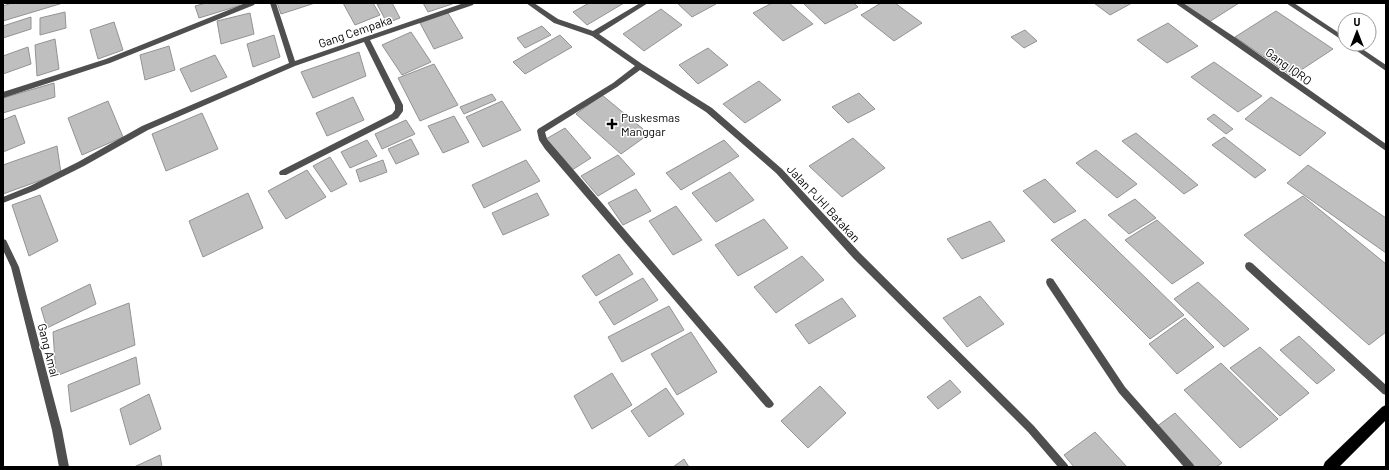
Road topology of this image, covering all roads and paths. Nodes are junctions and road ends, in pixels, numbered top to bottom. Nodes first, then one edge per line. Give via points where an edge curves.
1 (252, 3) edge
2 (273, 3) edge
3 (471, 3) edge
4 (529, 3) edge
5 (645, 3) edge
6 (1178, 3) edge
7 (1289, 3) edge
8 (594, 34) junction
9 (1337, 35) edge
10 (366, 39) junction
11 (1362, 52) edge
12 (293, 64) junction
13 (640, 66) junction
14 (1386, 68) edge
15 (3, 95) edge
16 (1386, 148) edge
17 (283, 172) dead end
18 (3, 200) edge
19 (3, 242) edge
20 (1249, 266) dead end
21 (1050, 282) dead end
22 (1386, 391) edge
23 (769, 404) dead end
24 (1386, 411) edge
25 (64, 467) edge
26 (1064, 467) edge
27 (1190, 467) edge
28 (1330, 467) edge

1 - 15 street via 108,61
2 - 12 street
3 - 10 street, Gang Cempaka
4 - 8 street, Jalan PJHI Batakan via 556,21
5 - 8 street
6 - 16 street, Gang IQRO
7 - 9 street
8 - 13 street, Jalan PJHI Batakan
10 - 12 street, Gang Cempaka
10 - 17 street via 400,105 400,111 395,116
11 - 14 street
12 - 18 street, Gang Cempaka via 145,128 81,164
13 - 23 street via 616,85 540,131 540,135
13 - 26 street, Jalan PJHI Batakan via 710,110 779,171 857,256 1031,429
19 - 25 street, Gang Amal via 17,274
20 - 22 street
21 - 27 street via 1122,390
24 - 28 highway

